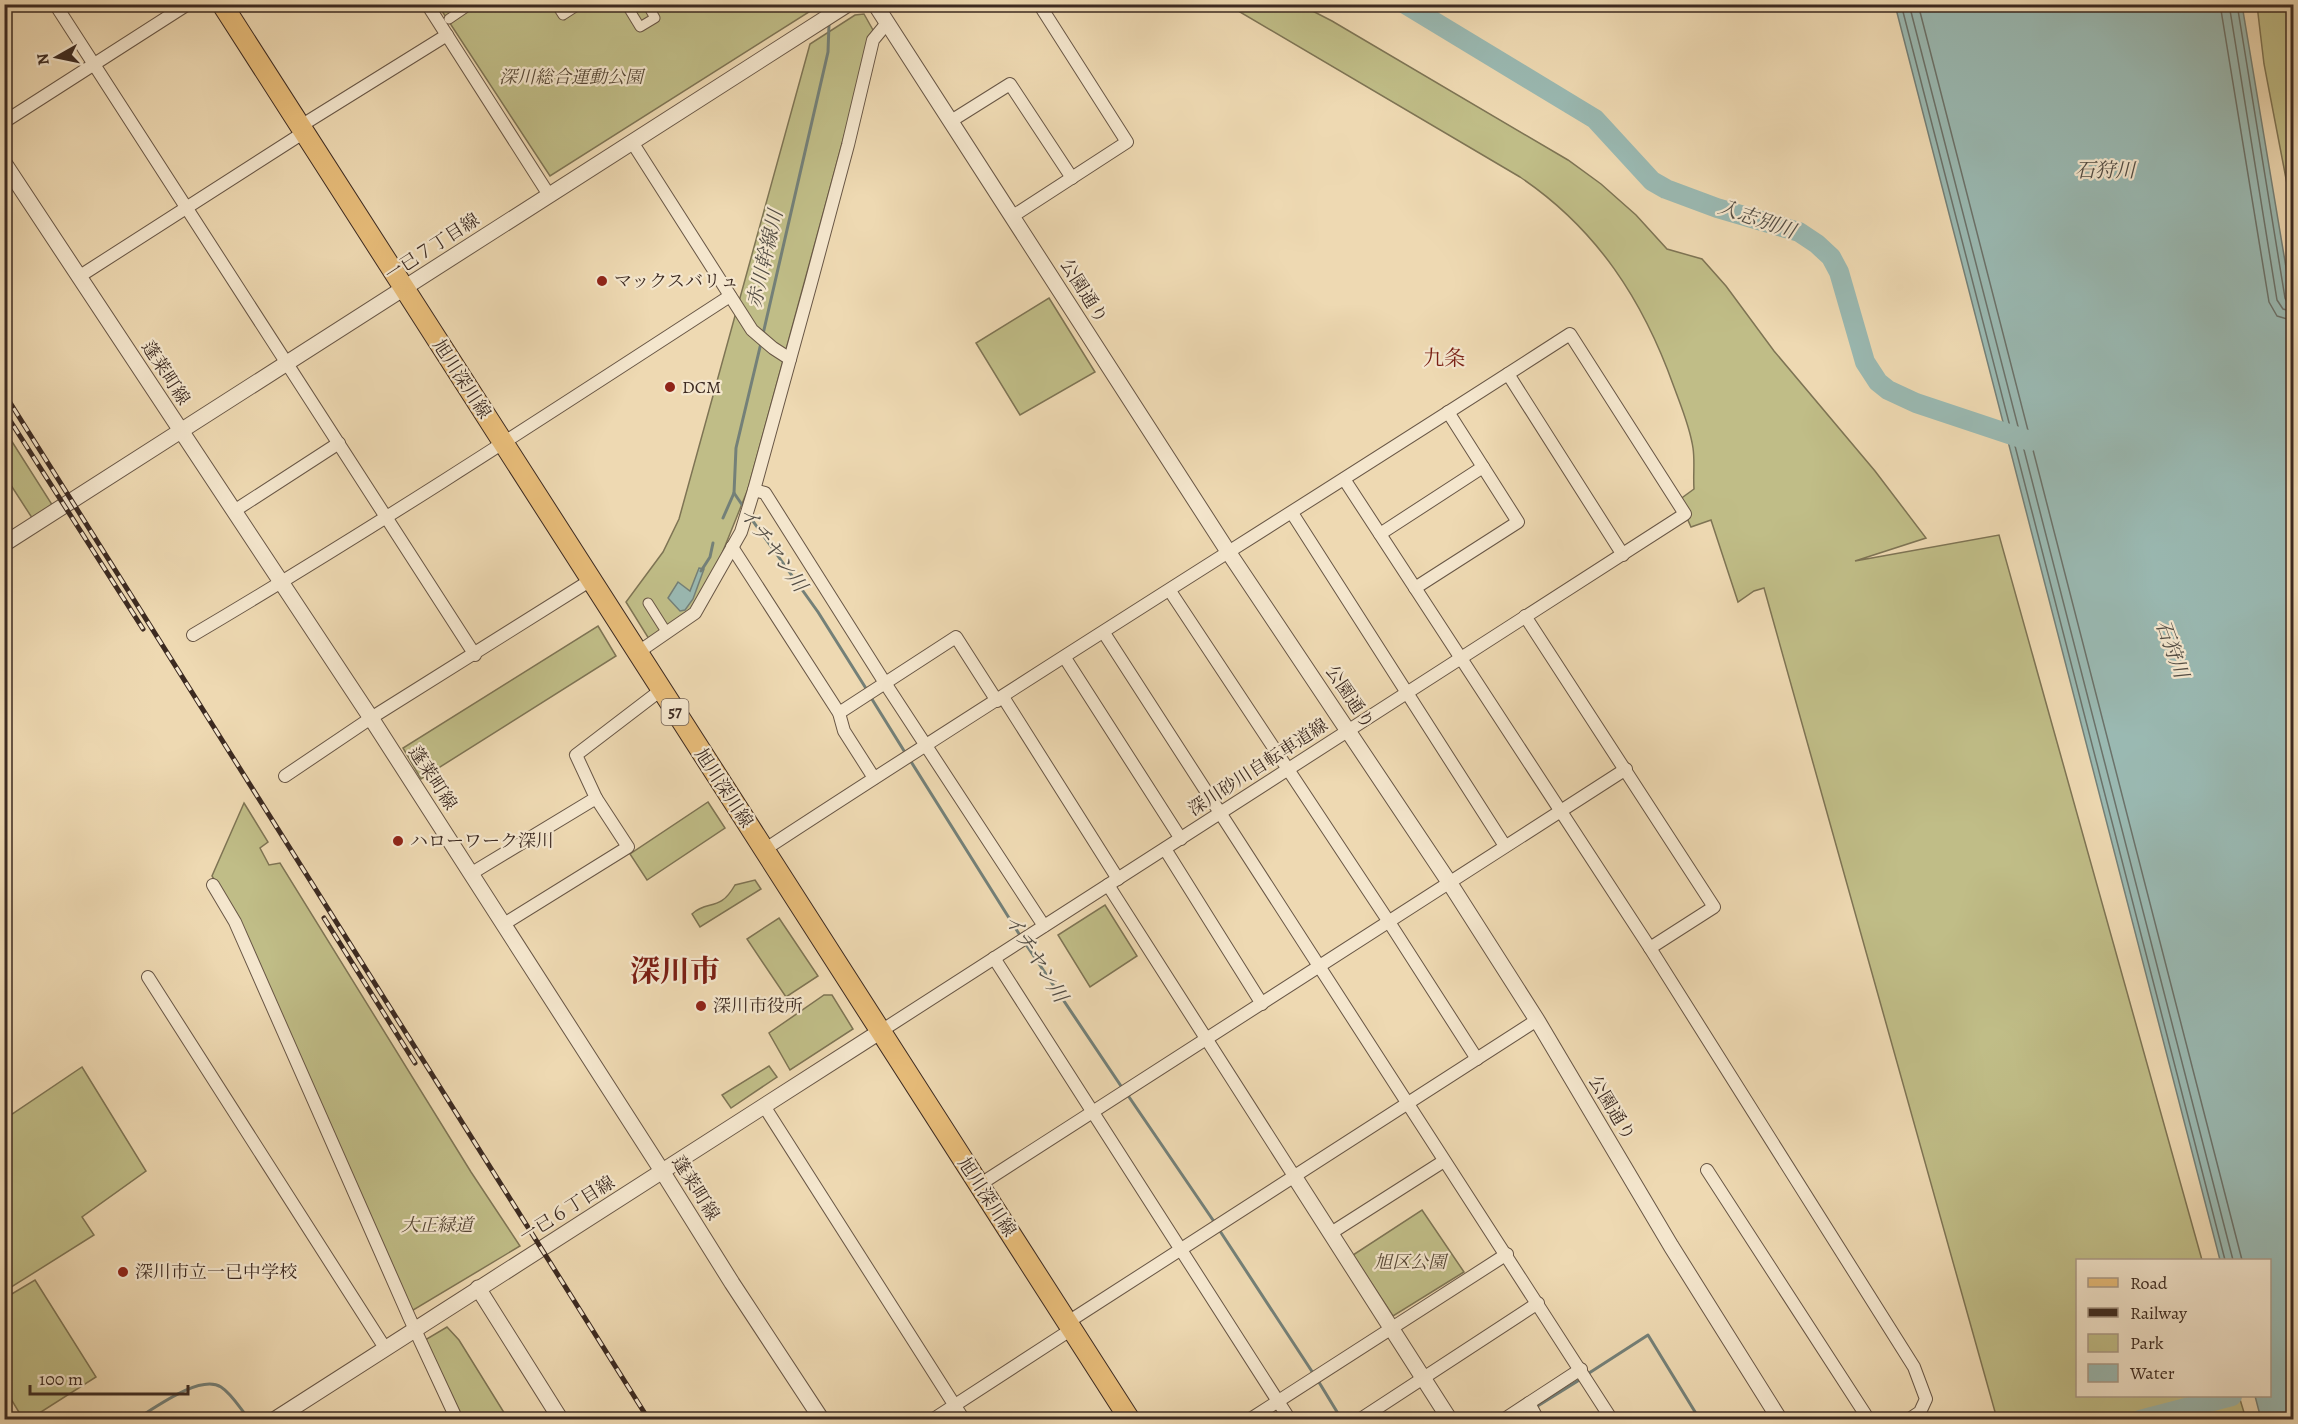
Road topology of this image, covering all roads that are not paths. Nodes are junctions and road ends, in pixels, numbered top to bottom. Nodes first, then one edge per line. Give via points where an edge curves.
1 (56, 4) edge
2 (188, 4) edge
3 (222, 4) edge
4 (427, 4) edge
5 (471, 4) edge
6 (556, 4) edge
7 (580, 4) edge
8 (626, 4) edge
9 (647, 4) edge
10 (848, 4) edge
11 (875, 4) edge
12 (1039, 4) edge
13 (449, 19) dead end
14 (887, 23) junction
15 (447, 35) junction
16 (94, 65) junction
17 (951, 121) junction
18 (4, 122) edge
19 (301, 130) junction
20 (632, 142) junction
21 (4, 163) edge
22 (1072, 178) junction
23 (549, 195) junction
24 (187, 208) junction
25 (1013, 216) junction
26 (80, 276) junction
27 (404, 289) junction
28 (730, 296) junction
29 (790, 359) junction
30 (287, 363) junction
31 (1508, 374) junction
32 (1448, 412) junction
33 (180, 431) junction
34 (504, 442) junction
35 (339, 443) junction
36 (1483, 467) junction
37 (1344, 479) junction
38 (754, 490) junction
39 (234, 511) junction
40 (1292, 513) junction
41 (386, 517) junction
42 (1380, 534) junction
43 (4, 544) edge
44 (732, 547) junction
45 (1229, 553) junction
46 (1623, 555) junction
47 (591, 580) junction
48 (282, 582) junction
49 (1415, 588) junction
50 (1170, 591) junction
51 (648, 603) dead end
52 (1525, 616) junction
53 (667, 633) junction
54 (1104, 633) junction
55 (194, 635) dead end
56 (637, 653) junction
57 (475, 655) junction
58 (1461, 657) junction
59 (1065, 658) junction
60 (885, 683) junction
61 (660, 690) junction
62 (1407, 693) junction
63 (1000, 699) junction
64 (839, 712) junction
65 (371, 718) junction
66 (1349, 730) junction
67 (926, 744) junction
68 (1626, 769) junction
69 (1289, 770) junction
70 (285, 776) dead end
71 (874, 778) junction
72 (596, 798) junction
73 (1561, 811) junction
74 (1220, 813) junction
75 (1181, 839) junction
76 (1505, 846) junction
77 (1165, 849) junction
78 (764, 850) junction
79 (472, 873) junction
80 (1113, 882) junction
81 (1449, 882) junction
82 (213, 885) dead end
83 (1389, 922) junction
84 (504, 924) junction
85 (1044, 926) junction
86 (1650, 948) junction
87 (994, 958) junction
88 (1320, 968) junction
89 (148, 977) dead end
90 (1262, 1004) junction
91 (1537, 1020) junction
92 (881, 1030) junction
93 (1206, 1040) junction
94 (1477, 1059) junction
95 (1408, 1104) junction
96 (764, 1106) junction
97 (1093, 1111) junction
98 (1444, 1161) junction
99 (1707, 1170) dead end
100 (662, 1171) junction
101 (1294, 1176) junction
102 (979, 1185) junction
103 (1331, 1233) junction
104 (1180, 1249) junction
105 (1507, 1254) junction
106 (478, 1288) junction
107 (1538, 1303) junction
108 (1070, 1326) junction
109 (415, 1327) junction
110 (1392, 1328) junction
111 (385, 1348) junction
112 (1581, 1369) junction
113 (1424, 1377) junction
114 (1278, 1400) junction
115 (1529, 1403) junction
116 (954, 1404) junction
117 (274, 1419) edge
118 (457, 1419) edge
119 (561, 1419) edge
120 (822, 1419) edge
121 (932, 1419) edge
122 (964, 1419) edge
123 (1130, 1419) edge
124 (1249, 1419) edge
125 (1290, 1419) edge
126 (1359, 1419) edge
127 (1450, 1419) edge
128 (1503, 1419) edge
129 (1538, 1419) edge
130 (1612, 1419) edge
131 (1780, 1419) edge
132 (1869, 1419) edge
133 (1908, 1419) edge

1 - 16 street
2 - 16 street
3 - 19 main road, 旭川深川線 / 57
4 - 15 street
5 - 13 street
6 - 7 street via 563,15
8 - 9 street via 640,27 655,18
10 - 20 street, 一已７丁目線
11 - 14 street, 公園通り
12 - 22 street via 1127,142
14 - 17 street, 公園通り
14 - 29 street via 873,40
15 - 19 street
15 - 23 street
16 - 18 street
16 - 24 street
17 - 22 street via 1010,84
17 - 25 street, 公園通り
19 - 24 street
19 - 27 main road, 旭川深川線 / 57
20 - 23 street, 一已７丁目線
20 - 28 street
21 - 26 street, 蓬莱町線
22 - 25 street
23 - 27 street, 一已７丁目線
24 - 26 street
24 - 30 street
25 - 45 street, 公園通り
26 - 33 street, 蓬莱町線
27 - 30 street, 一已７丁目線
27 - 34 main road, 旭川深川線 / 57
28 - 29 street via 752,330
28 - 34 street
29 - 38 street
30 - 33 street, 一已７丁目線
30 - 35 street
31 - 32 street
31 - 46 street
31 - 46 street, 深川砂川自転車道線 via 1570,334 1685,514
32 - 36 street
32 - 37 street
33 - 39 street, 蓬莱町線
33 - 43 street, 一已７丁目線
34 - 41 street
34 - 47 main road, 旭川深川線 / 57
35 - 39 street
35 - 41 street
36 - 42 street
36 - 49 street via 1518,522
37 - 40 street
37 - 42 street
38 - 44 street
38 - 60 street via 765,493
39 - 48 street, 蓬莱町線
40 - 45 street
40 - 62 street
41 - 48 street
41 - 57 street
42 - 49 street
44 - 53 street via 695,613
44 - 64 street
45 - 50 street
45 - 66 street, 公園通り
46 - 52 street, 深川砂川自転車道線
47 - 56 main road, 旭川深川線 / 57
47 - 57 street
48 - 55 street
48 - 65 street, 蓬莱町線
49 - 58 street
50 - 54 street
50 - 69 street
51 - 53 street
52 - 58 street, 深川砂川自転車道線
52 - 68 street
53 - 56 street
54 - 59 street
54 - 74 street
56 - 61 main road, 旭川深川線 / 57
57 - 65 street
58 - 62 street, 深川砂川自転車道線
58 - 73 street
59 - 63 street
59 - 75 street
60 - 63 street via 956,637
60 - 64 street
60 - 67 street
61 - 72 street via 576,755
61 - 78 main road, 旭川深川線 / 57
62 - 66 street, 深川砂川自転車道線
62 - 76 street
63 - 67 street
63 - 80 street
64 - 71 street via 844,731
65 - 70 street
65 - 79 street, 蓬莱町線
66 - 69 street, 深川砂川自転車道線
66 - 81 street, 公園通り
67 - 71 street
67 - 85 street
68 - 73 street
68 - 86 street via 1714,907
69 - 74 street, 深川砂川自転車道線
69 - 83 street
71 - 78 street
72 - 79 street
72 - 84 street via 628,847
73 - 76 street
73 - 86 street
74 - 75 street, 深川砂川自転車道線
74 - 88 street
75 - 77 street, 深川砂川自転車道線
76 - 81 street
77 - 80 street, 深川砂川自転車道線
77 - 90 street
78 - 92 main road, 旭川深川線 / 57
79 - 84 street, 蓬莱町線
80 - 85 street, 深川砂川自転車道線
80 - 93 street
81 - 83 street
81 - 91 street, 公園通り
82 - 109 street via 235,922
83 - 88 street
83 - 94 street
84 - 100 street, 蓬莱町線
85 - 87 street, 深川砂川自転車道線
86 - 133 street via 1914,1367 1926,1399 1920,1412
87 - 92 street, 深川砂川自転車道線
87 - 97 street
88 - 90 street
88 - 95 street
89 - 111 street
90 - 93 street
91 - 94 street
91 - 131 street, 公園通り via 1671,1246
92 - 96 street, 一已６丁目線
92 - 102 main road, 旭川深川線 / 57
93 - 97 street
93 - 101 street
94 - 95 street
95 - 98 street
95 - 101 street
96 - 100 street, 一已６丁目線
96 - 116 street
97 - 102 street
97 - 104 street
98 - 103 street
98 - 105 street
99 - 132 street
100 - 106 street, 一已６丁目線
100 - 120 street, 蓬莱町線
101 - 103 street
101 - 104 street
102 - 108 main road, 旭川深川線 / 57
103 - 110 street
104 - 108 street
104 - 114 street
105 - 107 street
105 - 110 street
106 - 109 street, 一已６丁目線
106 - 119 street
107 - 112 street
107 - 113 street
108 - 116 street
108 - 123 main road, 旭川深川線 / 57
109 - 111 street, 一已６丁目線
109 - 118 street
110 - 113 street
110 - 114 street
111 - 117 street, 一已６丁目線
112 - 115 street
112 - 130 street
113 - 126 street
113 - 127 street
114 - 124 street
114 - 125 street
115 - 128 street
115 - 129 street
116 - 121 street
116 - 122 street

